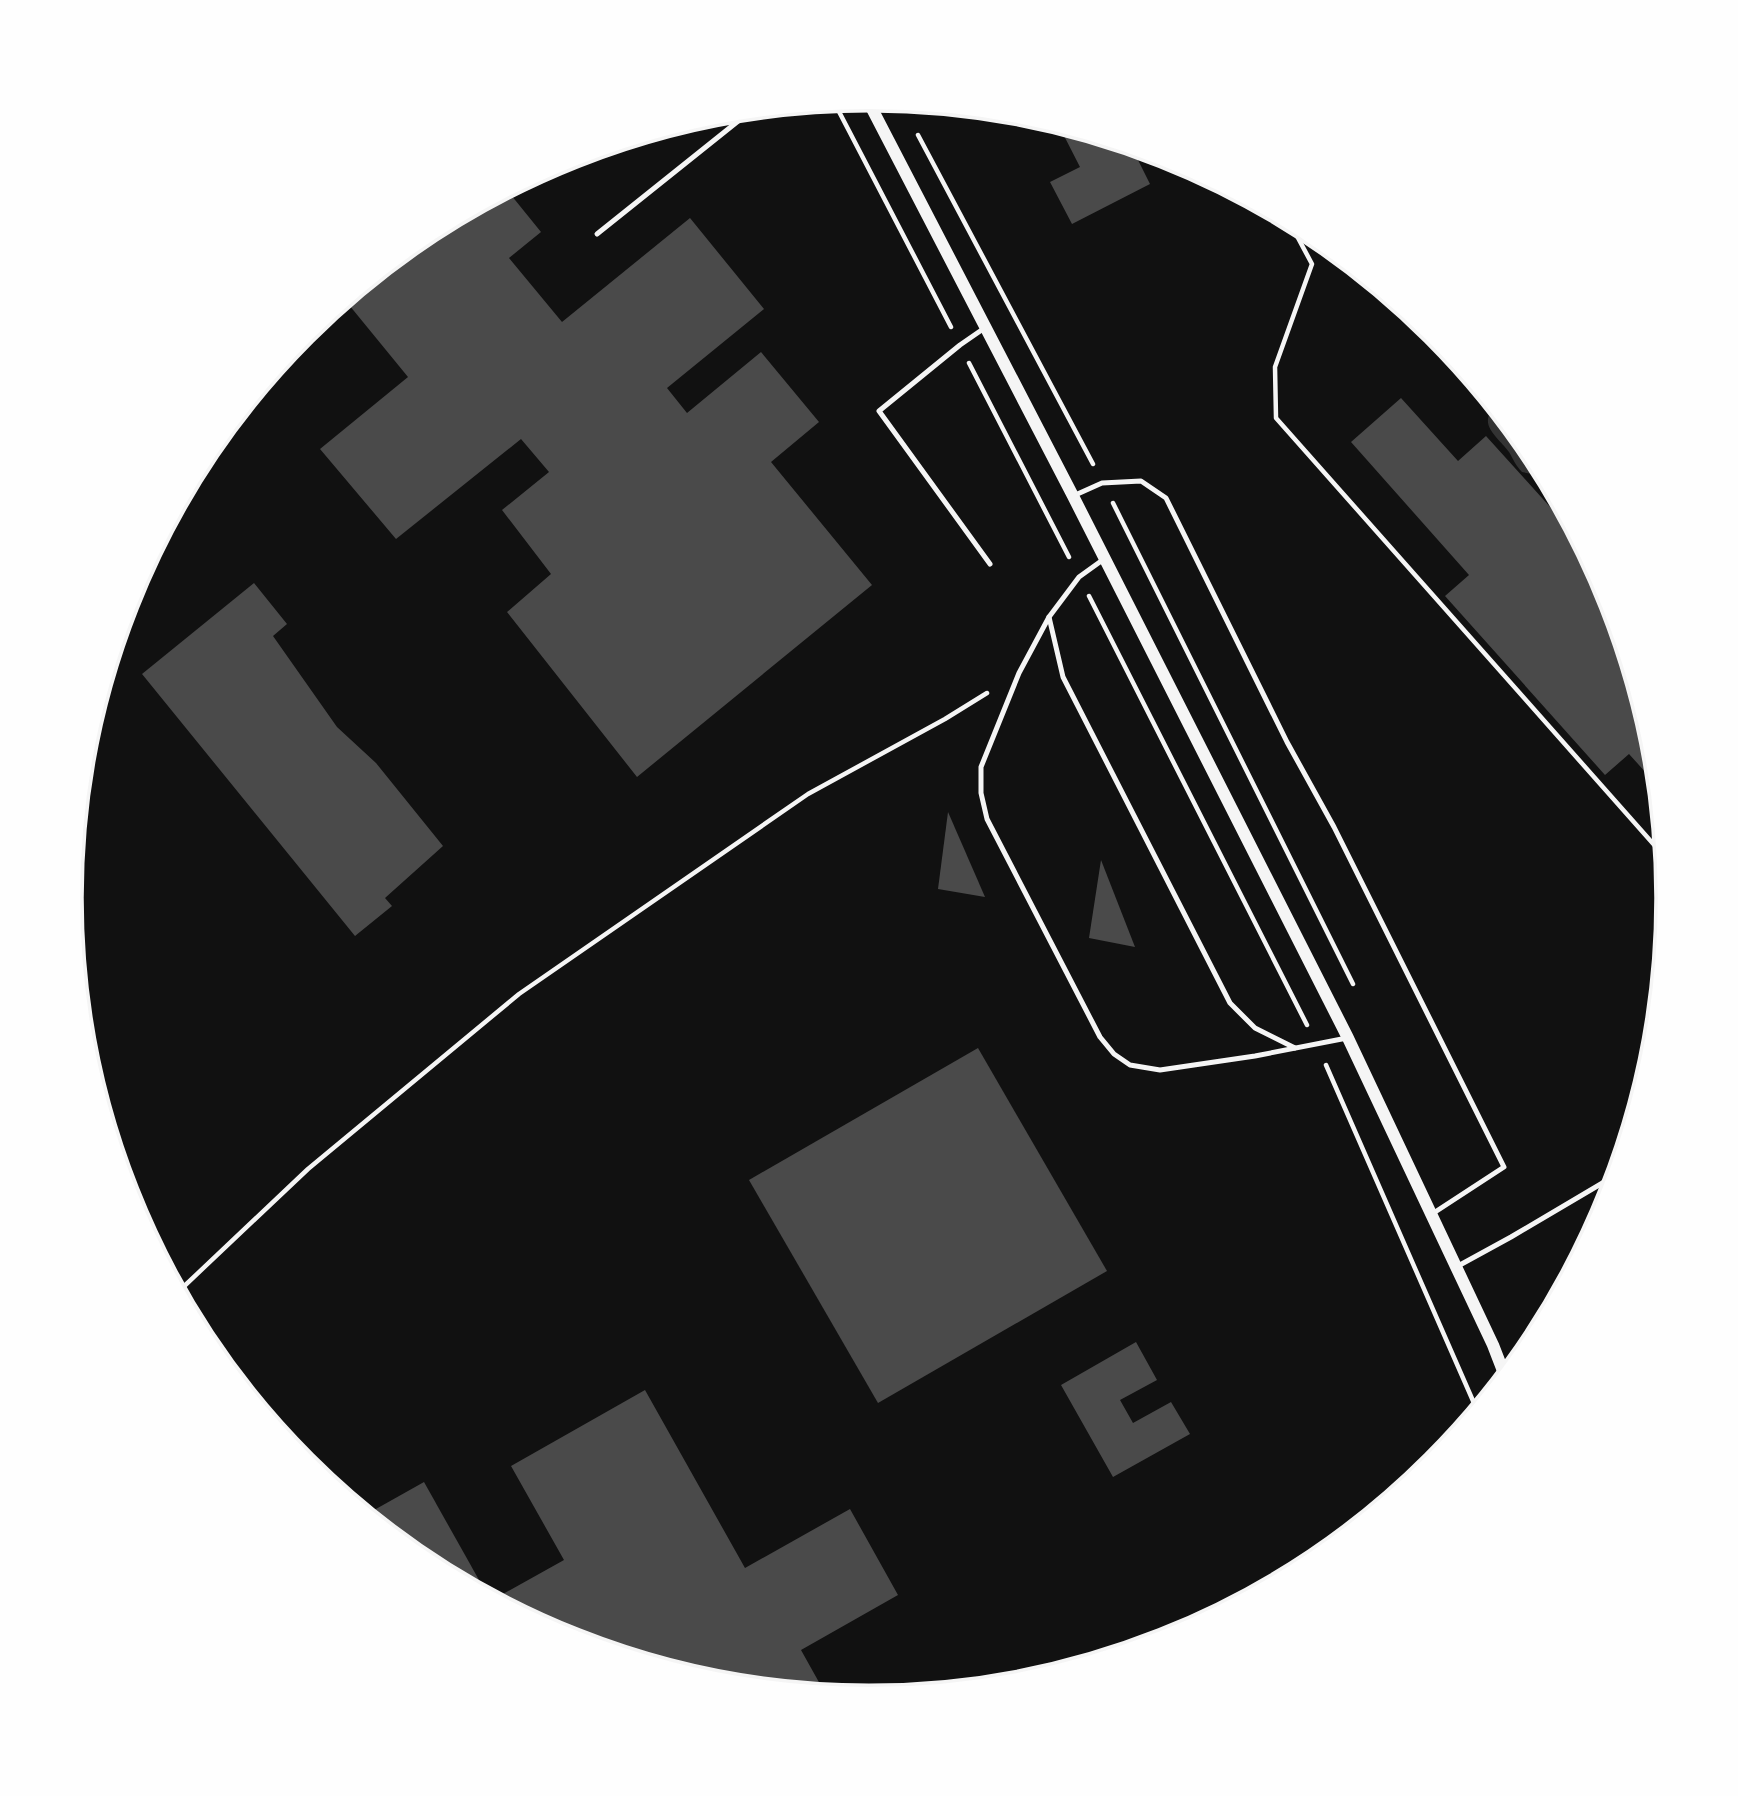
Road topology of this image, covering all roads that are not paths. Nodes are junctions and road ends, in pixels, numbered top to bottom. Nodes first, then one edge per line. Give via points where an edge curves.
1 (873, 111) edge
2 (736, 123) edge
3 (597, 234) dead end
4 (986, 327) junction
5 (1073, 496) junction
6 (1104, 559) junction
7 (990, 564) dead end
8 (1049, 617) junction
9 (1348, 1038) junction
10 (1295, 1048) junction
11 (1602, 1183) edge
12 (1432, 1214) junction
13 (1456, 1267) junction
14 (1501, 1366) edge

1 - 4 street
2 - 3 lane
4 - 5 street
4 - 7 lane via 879,411
5 - 6 street
5 - 12 lane via 1102,482 1141,481 1166,498 1425,1008 1504,1167
6 - 8 lane via 1079,577
6 - 9 street
8 - 10 lane via 1063,677 1230,1003 1255,1028
8 - 10 lane via 1019,673 981,767 981,793 987,819 1100,1037 1130,1065 1160,1070
9 - 10 lane
9 - 12 street
11 - 13 lane
12 - 13 street
13 - 14 street

